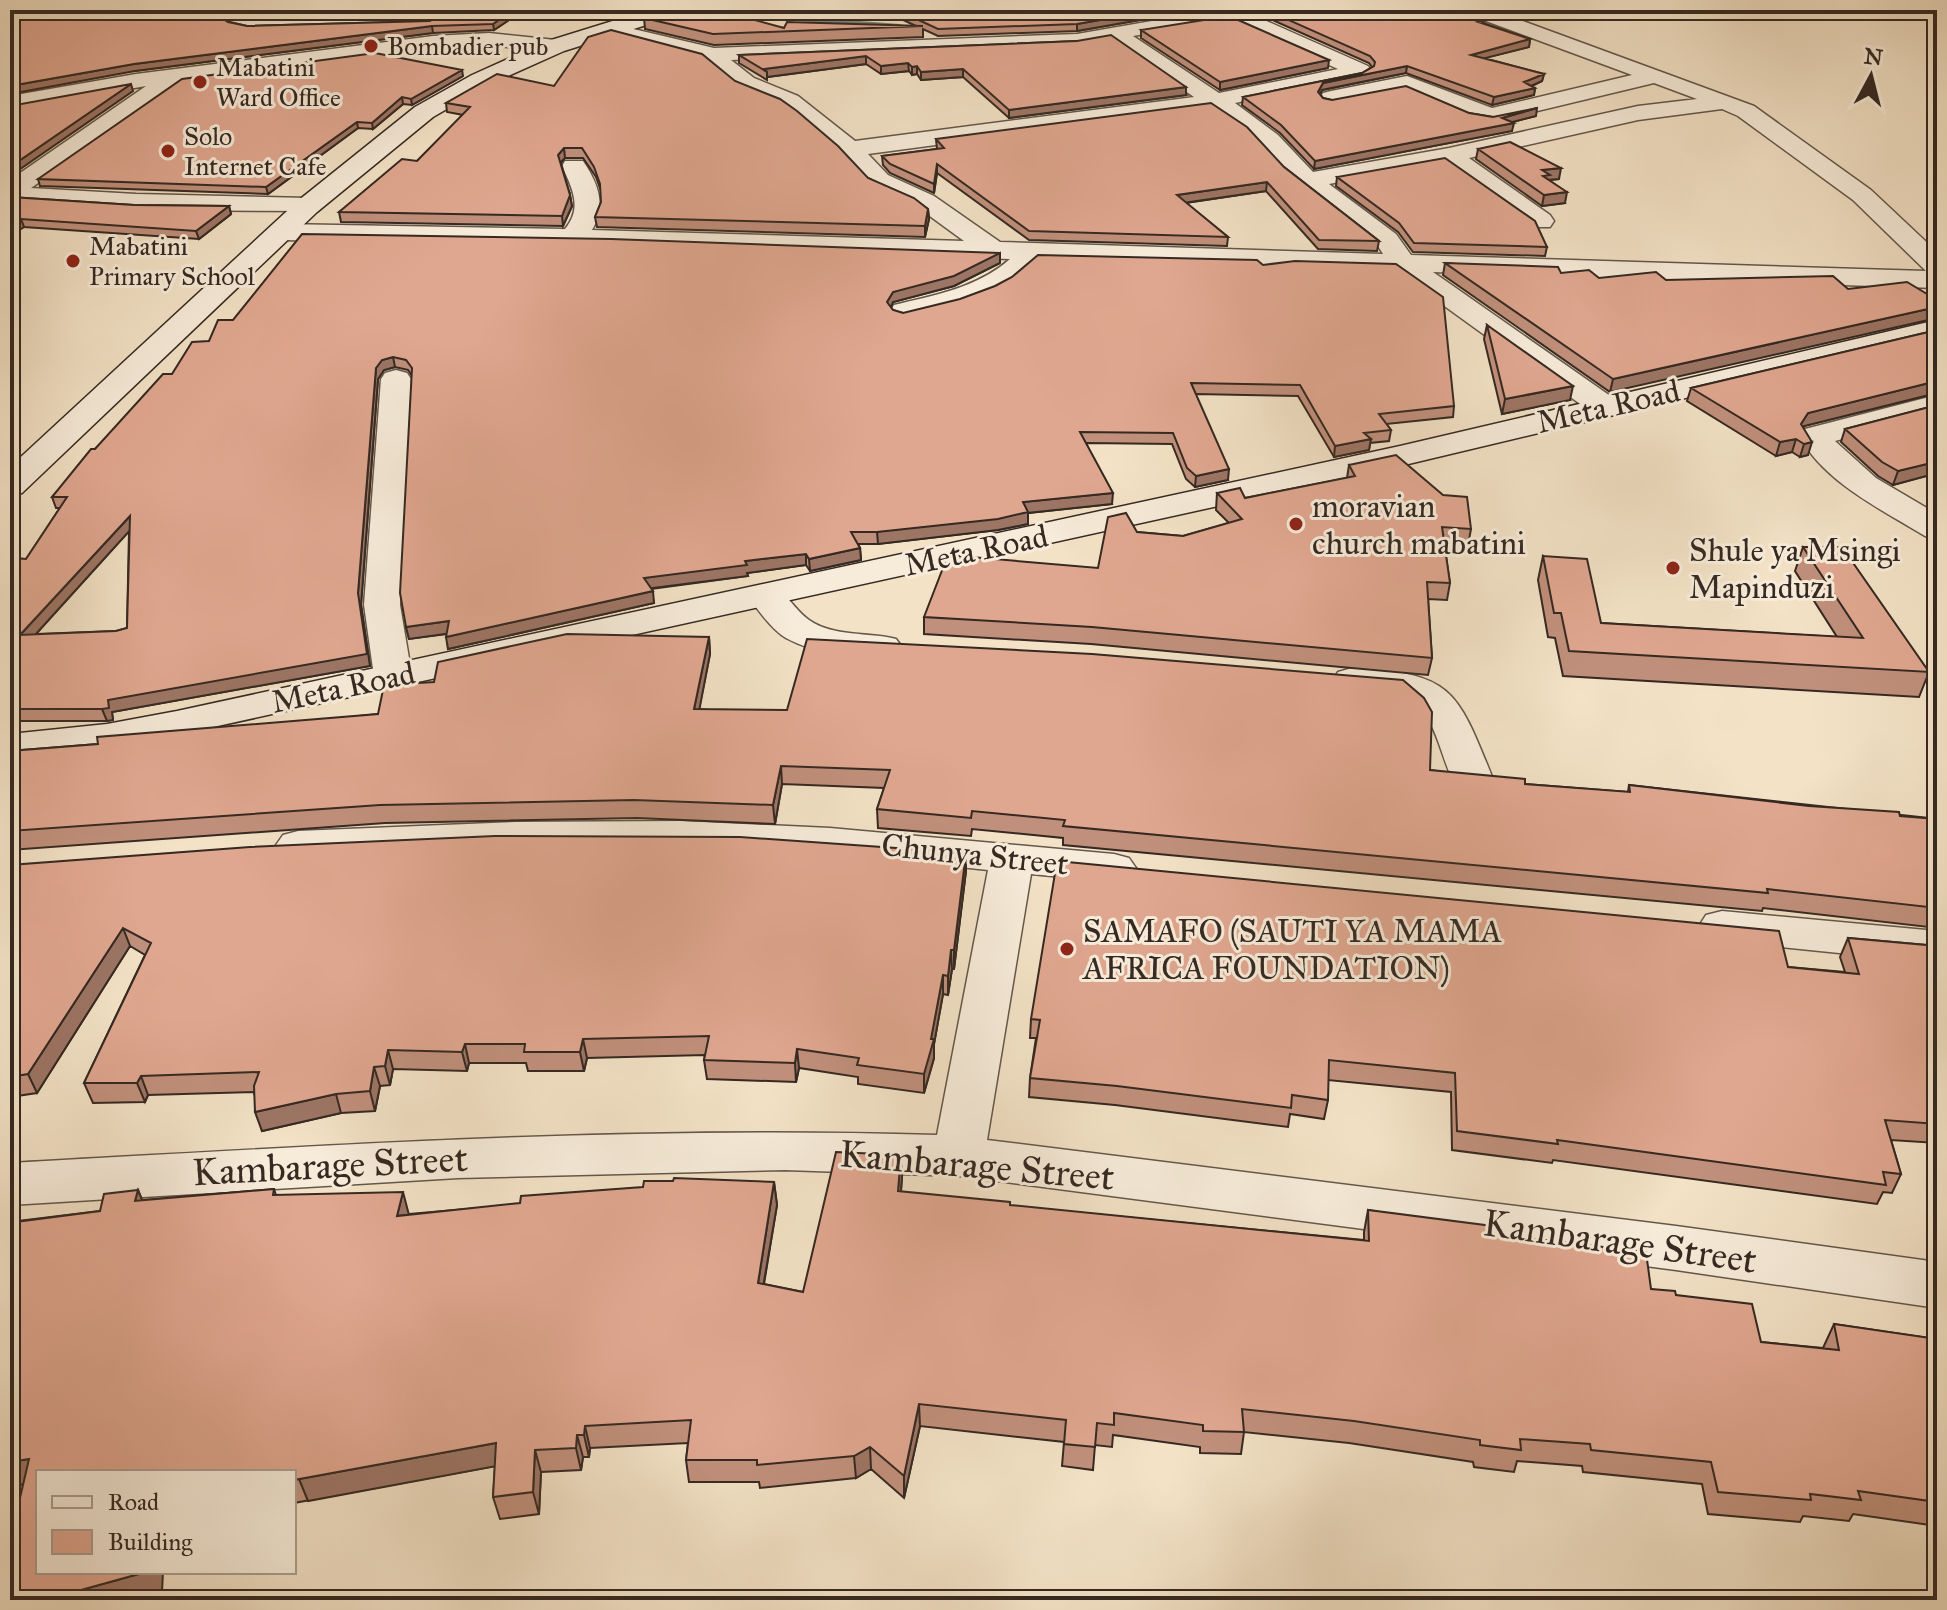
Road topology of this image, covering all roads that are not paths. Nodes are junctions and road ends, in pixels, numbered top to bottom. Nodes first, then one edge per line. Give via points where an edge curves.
1 (670, 10) edge
2 (1474, 10) edge
3 (197, 12) edge
4 (1240, 12) edge
5 (608, 29) junction
6 (1117, 35) junction
7 (461, 41) junction
8 (556, 46) junction
9 (712, 55) junction
10 (1655, 76) junction
11 (175, 77) junction
12 (1213, 101) junction
13 (1727, 102) junction
14 (10, 103) edge
15 (1240, 117) junction
16 (850, 149) junction
17 (1449, 155) junction
18 (574, 166) edge
19 (1309, 180) junction
20 (10, 192) edge
21 (308, 206) junction
22 (1541, 221) dead end
23 (281, 232) junction
24 (572, 237) junction
25 (996, 252) junction
26 (1029, 253) junction
27 (1403, 263) junction
28 (1937, 267) edge
29 (1937, 280) edge
30 (904, 311) edge
31 (1937, 329) edge
32 (396, 379) dead end
33 (1937, 404) edge
34 (1605, 407) junction
35 (10, 486) edge
36 (1922, 507) edge
37 (1937, 529) edge
38 (766, 596) junction
39 (914, 649) edge
40 (393, 676) junction
41 (1311, 676) edge
42 (10, 747) edge
43 (1472, 779) edge
44 (262, 847) edge
45 (1012, 858) junction
46 (1153, 872) edge
47 (1686, 923) edge
48 (1937, 947) edge
49 (959, 1156) junction
50 (10, 1184) edge
51 (1937, 1285) edge

1 - 5 street
2 - 10 street
3 - 7 street via 225,13 249,24 437,19 450,23
4 - 6 street
4 - 12 street via 1360,71
5 - 8 street
5 - 9 street
6 - 9 street via 1040,43
6 - 12 street
7 - 8 street
7 - 11 street
8 - 21 street via 424,112
9 - 16 street via 746,83 790,101
10 - 13 street
10 - 15 street via 1492,115 1400,83
11 - 14 street
11 - 20 street
12 - 15 street
12 - 16 street
13 - 17 street via 1638,113
13 - 28 street via 1759,119 1862,195
15 - 19 street
16 - 25 street via 879,180 925,201
17 - 19 street
17 - 22 street
18 - 24 street via 590,212
19 - 27 street via 1387,240
20 - 21 street
21 - 23 street
23 - 24 street
23 - 35 street
24 - 25 street
25 - 26 street
26 - 27 street
26 - 30 street via 1006,276 974,292
27 - 29 street
27 - 34 street
31 - 34 street, Meta Road
32 - 40 street via 382,605
33 - 36 street via 1816,436 1864,485
34 - 38 street, Meta Road
36 - 37 street
38 - 39 street via 797,629 817,637
38 - 40 street, Meta Road
40 - 42 street, Meta Road via 107,737
41 - 43 street via 1410,684 1432,697 1451,726
44 - 45 street, Chunya Street via 449,837 733,836
45 - 46 street, Chunya Street
45 - 49 street
47 - 48 street
49 - 50 street, Kambarage Street via 785,1150 458,1158
49 - 51 street, Kambarage Street

